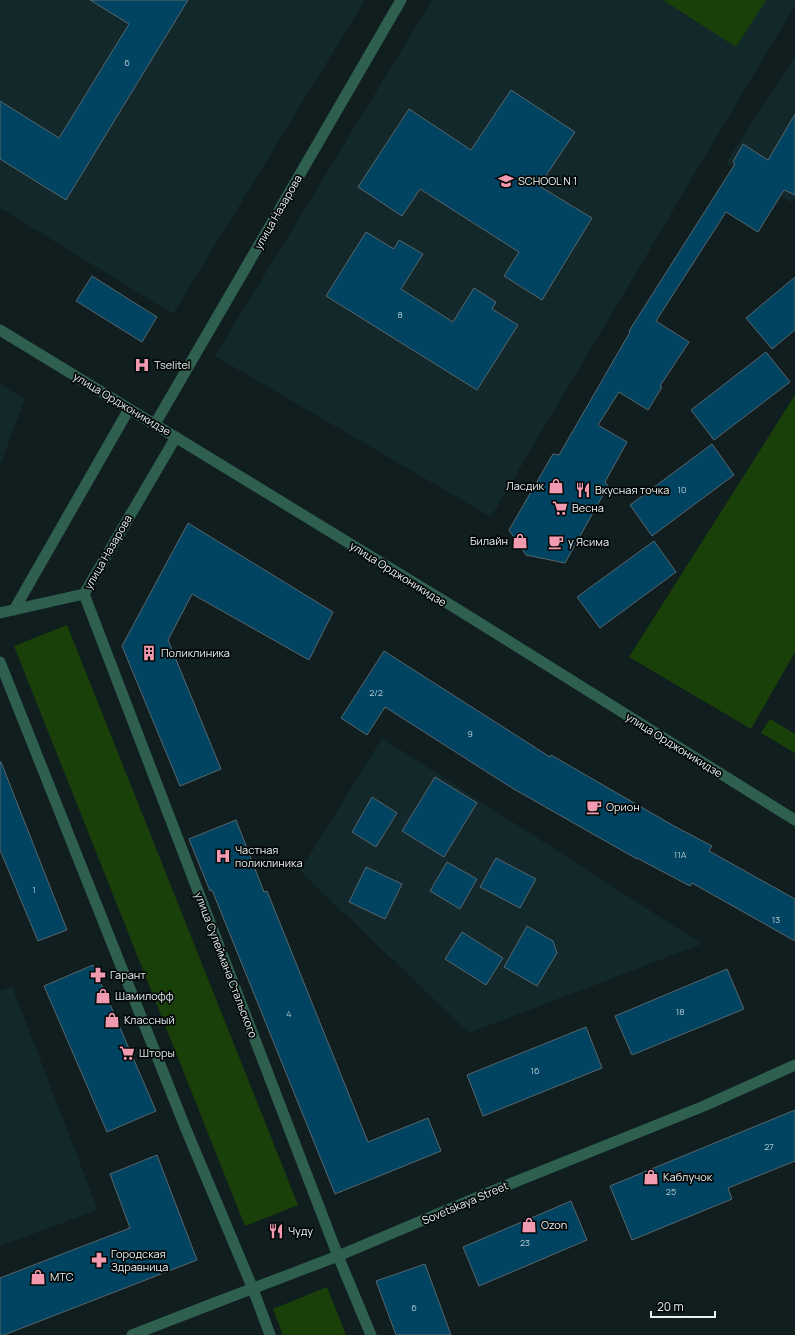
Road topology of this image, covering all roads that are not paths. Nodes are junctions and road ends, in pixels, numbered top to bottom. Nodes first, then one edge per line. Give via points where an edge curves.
1 (401, 0) edge
2 (0, 330) edge
3 (129, 409) junction
4 (155, 424) junction
5 (176, 437) junction
6 (84, 594) junction
7 (14, 610) junction
8 (0, 613) edge
9 (0, 662) edge
10 (795, 820) edge
11 (795, 1065) edge
12 (338, 1256) junction
13 (253, 1289) junction
14 (132, 1335) edge
15 (270, 1335) edge
16 (371, 1335) edge

1 - 4 street, улица Назарова
2 - 3 street, улица Орджоникидзе
3 - 4 street, улица Орджоникидзе
3 - 7 street
4 - 5 street, улица Орджоникидзе
5 - 6 street, улица Назарова
5 - 10 street, улица Орджоникидзе
6 - 7 street, улица Назарова
6 - 12 street, улица Сулеймана Стальского
7 - 8 street, улица Назарова
9 - 13 street via 185,1127
11 - 12 street, Sovetskaya Street via 704,1106
12 - 13 street, Sovetskaya Street
12 - 16 street, улица Сулеймана Стальского
13 - 14 street, Sovetskaya Street
13 - 15 street

